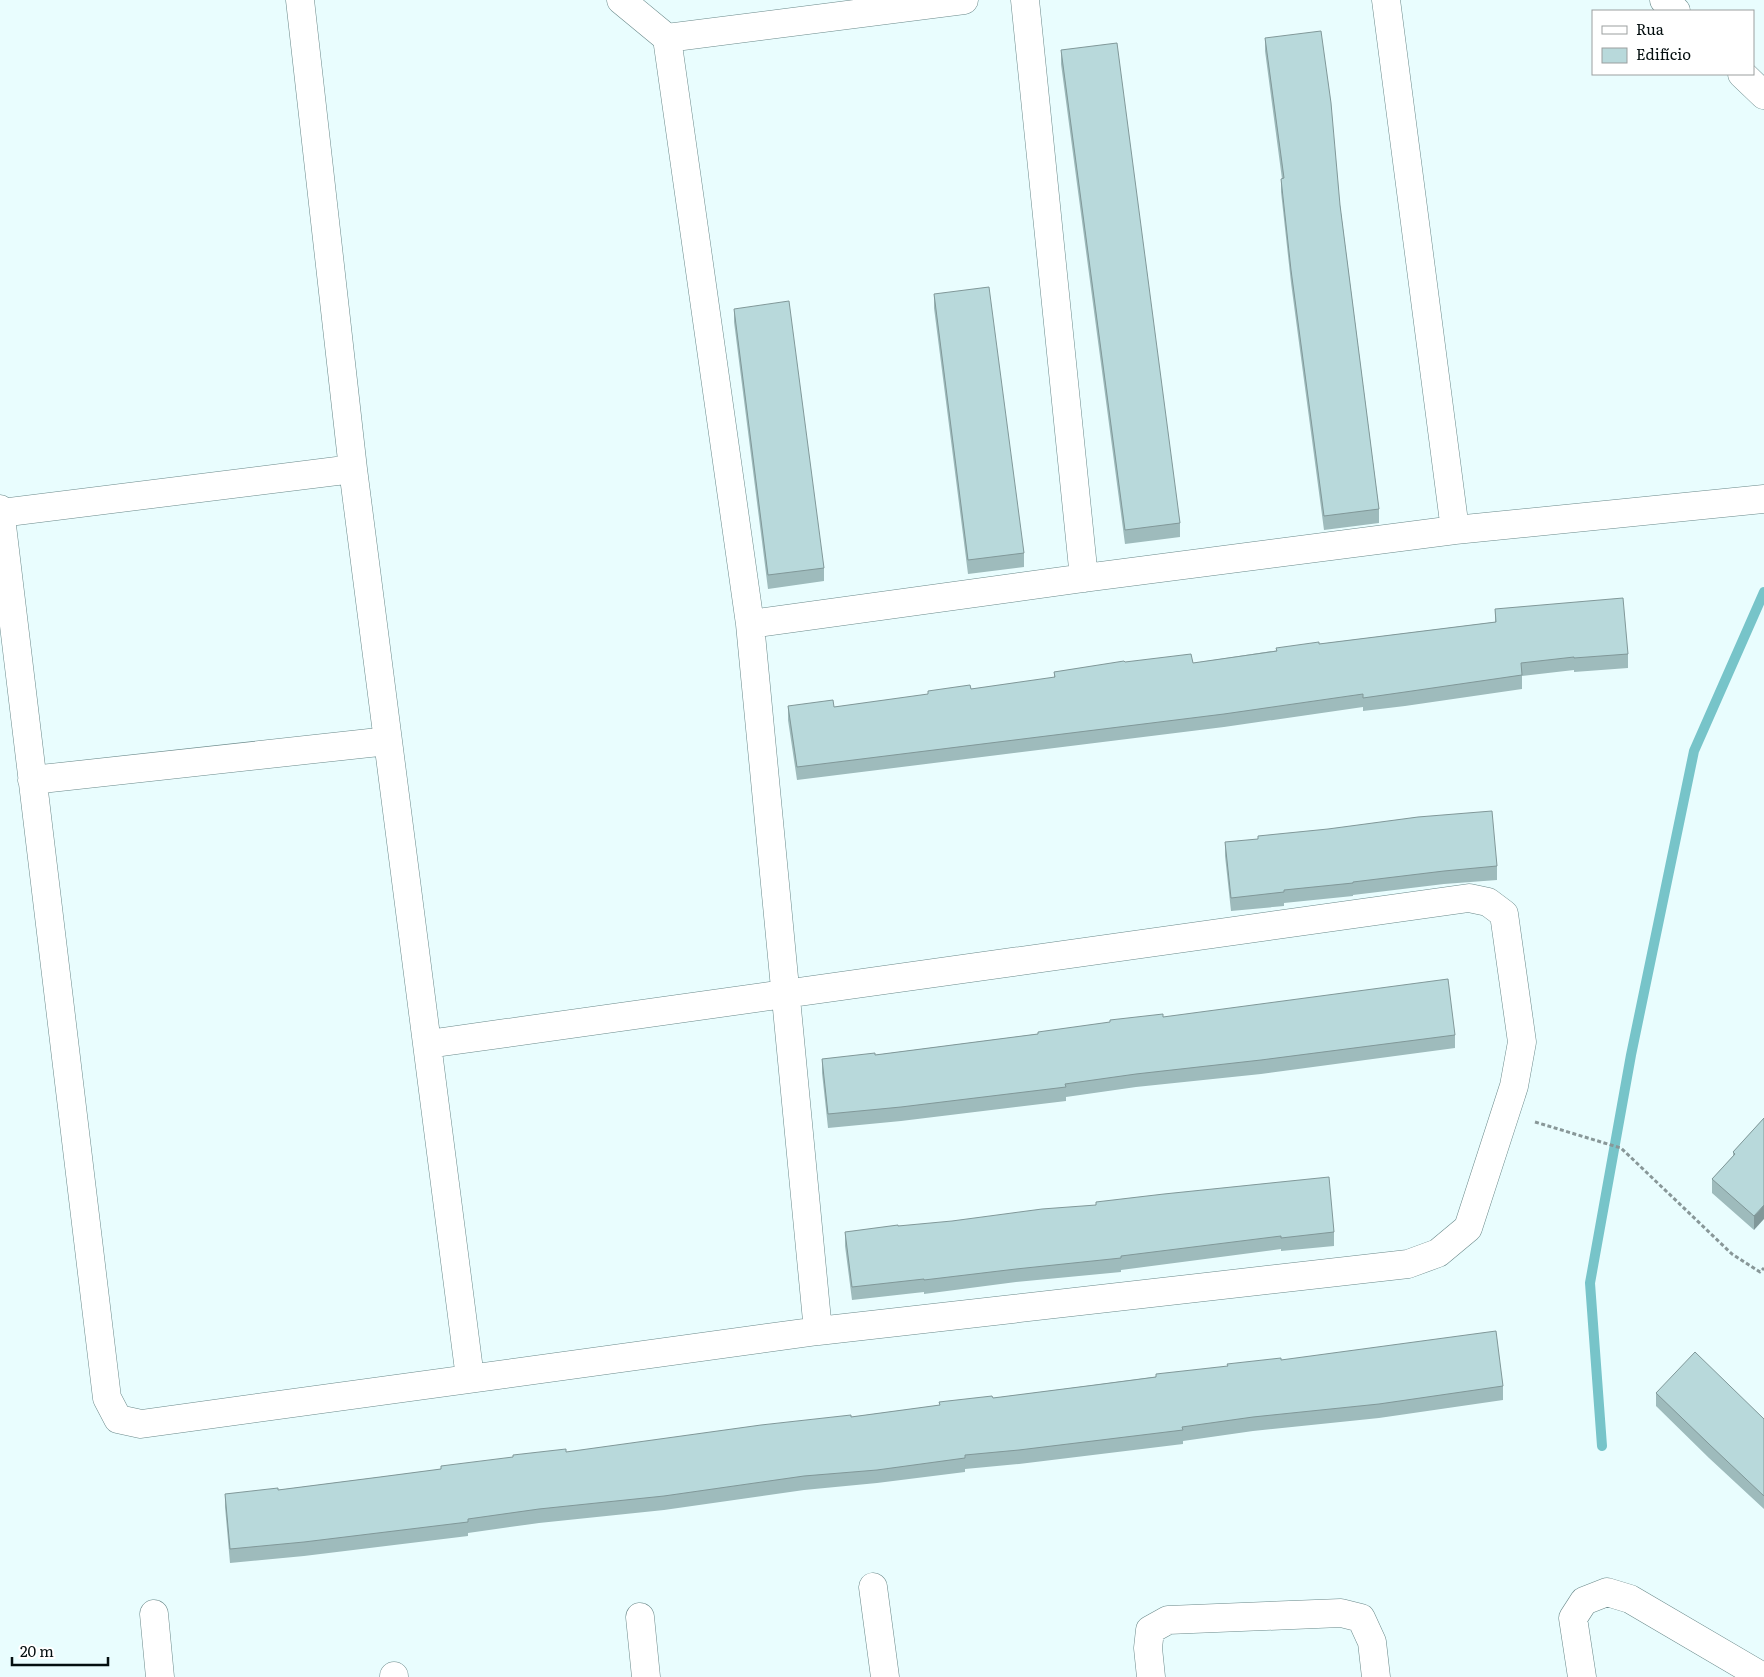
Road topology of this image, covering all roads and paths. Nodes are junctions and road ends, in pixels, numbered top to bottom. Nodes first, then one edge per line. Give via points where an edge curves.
1 (300, 0) edge
2 (621, 0) edge
3 (964, 0) edge
4 (1026, 0) edge
5 (1386, 0) edge
6 (667, 38) junction
7 (1743, 75) edge
8 (1764, 95) edge
9 (353, 469) junction
10 (1764, 499) edge
11 (0, 509) edge
12 (0, 513) edge
13 (1455, 530) junction
14 (1084, 578) junction
15 (750, 624) junction
16 (388, 741) junction
17 (32, 780) junction
18 (787, 995) junction
19 (428, 1044) junction
20 (1505, 1112) junction
21 (1764, 1268) edge
22 (818, 1331) junction
23 (470, 1378) junction
24 (873, 1587) dead end
25 (154, 1614) dead end
26 (640, 1617) dead end
27 (160, 1677) edge
28 (646, 1677) edge
29 (885, 1677) edge
30 (1151, 1677) edge
31 (1376, 1677) edge
32 (1582, 1677) edge
33 (1763, 1677) edge

1 - 9 street
2 - 6 street
3 - 6 street
4 - 14 street
5 - 13 street
6 - 15 street
7 - 8 street
9 - 12 street
9 - 16 street
10 - 13 street
11 - 12 street
12 - 17 street
13 - 14 street
14 - 15 street
15 - 18 street
16 - 17 street
16 - 19 street
17 - 23 street via 107,1398 118,1419 141,1424
18 - 19 street
18 - 20 street via 1469,898 1488,902 1504,914 1522,1042 1514,1086
18 - 22 street
19 - 23 street
20 - 21 path via 1622,1148 1732,1254 1760,1272
20 - 22 street via 1468,1228 1438,1253 1408,1264
22 - 23 street
24 - 29 street
25 - 27 street
26 - 28 street
30 - 31 street via 1150,1630 1168,1620 1341,1613 1361,1618 1372,1642
32 - 33 street via 1574,1618 1584,1601 1607,1592 1630,1600

